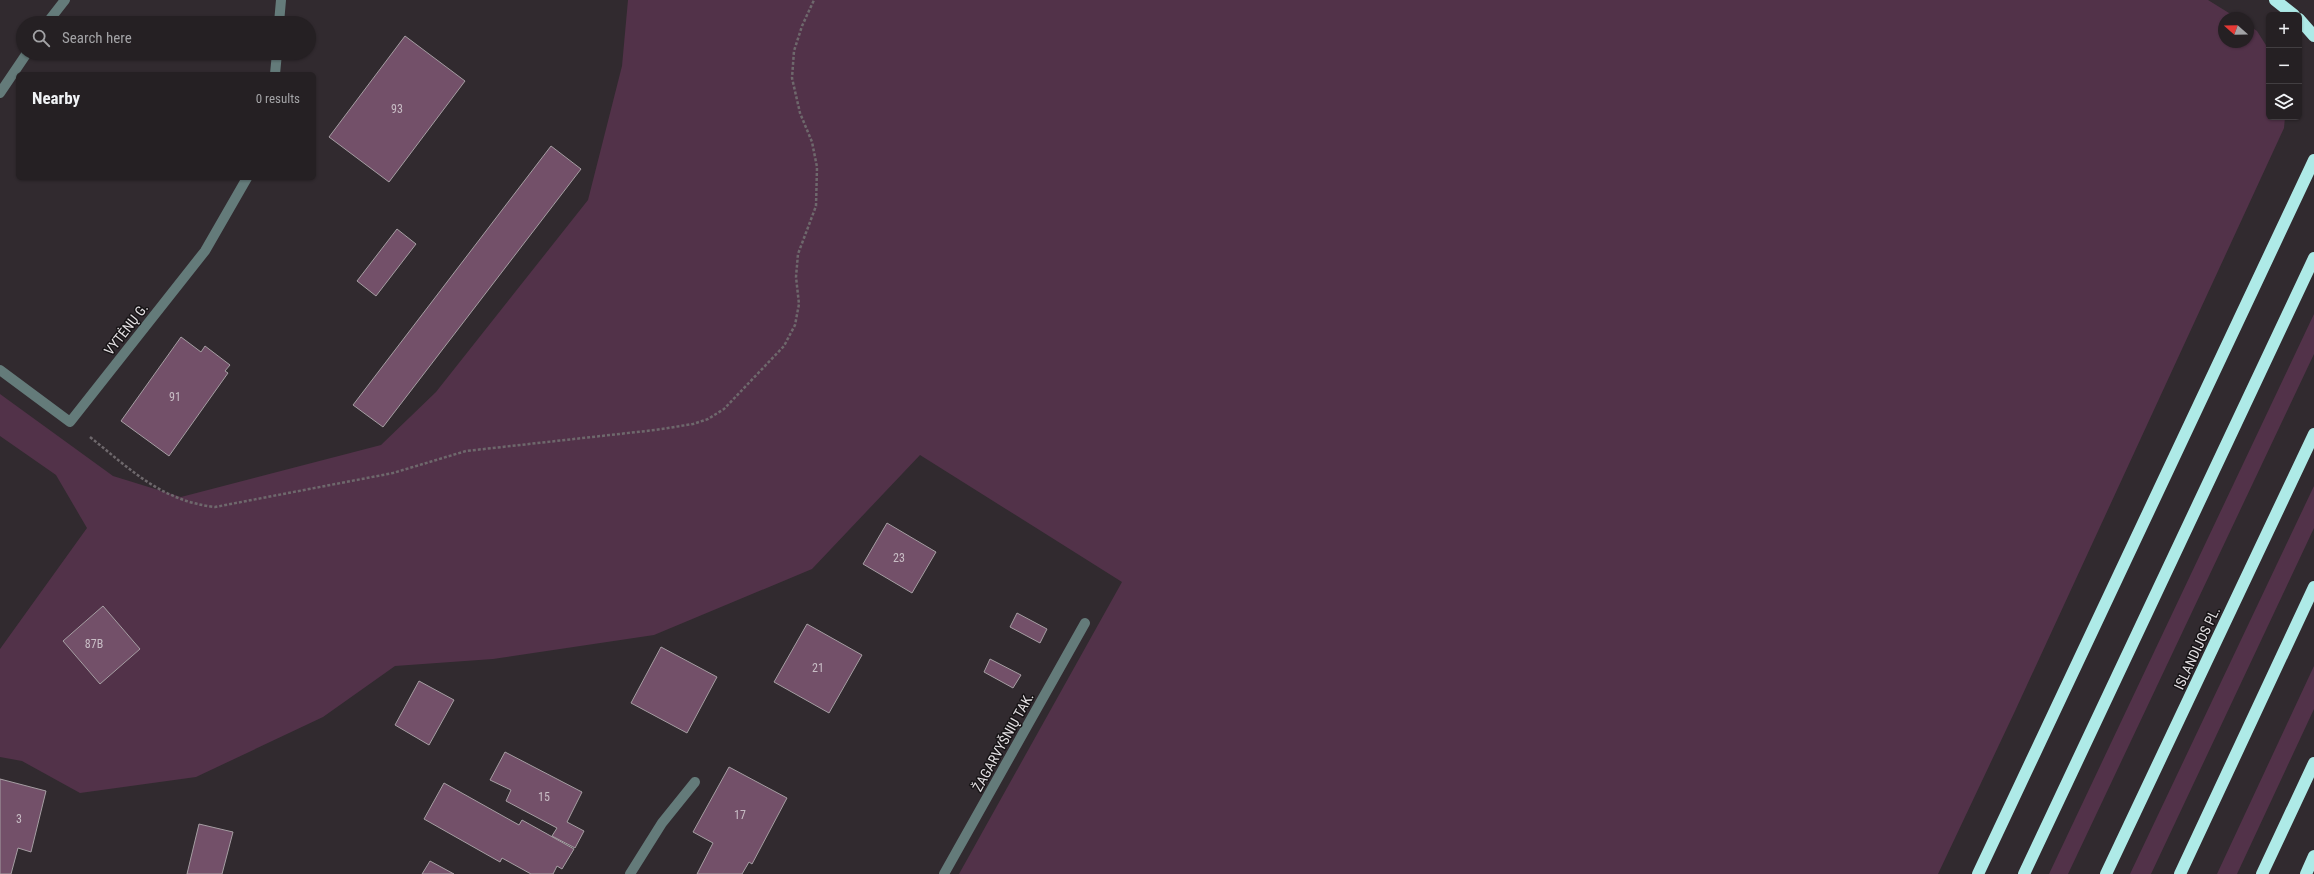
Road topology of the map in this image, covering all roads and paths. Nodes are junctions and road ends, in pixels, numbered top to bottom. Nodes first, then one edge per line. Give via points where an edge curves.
1 (65, 0) edge
2 (281, 0) edge
3 (814, 0) edge
4 (2274, 0) edge
5 (2290, 12) edge
6 (53, 16) edge
7 (280, 16) edge
8 (2302, 23) edge
9 (2314, 36) edge
10 (22, 60) edge
11 (276, 60) edge
12 (275, 72) edge
13 (0, 93) edge
14 (2314, 160) edge
15 (246, 180) edge
16 (2314, 258) edge
17 (0, 370) edge
18 (70, 422) junction
19 (2314, 434) edge
20 (2314, 587) edge
21 (1085, 623) dead end
22 (2314, 763) edge
23 (695, 782) dead end
24 (2314, 856) edge
25 (630, 874) edge
26 (944, 874) edge
27 (1978, 874) edge
28 (2024, 874) edge
29 (2106, 874) edge
30 (2180, 874) edge
31 (2262, 874) edge
32 (2306, 874) edge

1 - 6 street
2 - 7 street
3 - 18 path via 794,51 792,72 800,113 812,142 817,167 816,206 798,254 796,277 799,304 795,325 784,346 775,356 724,409 708,419 655,430 466,451 393,473 215,507 194,504 167,495
4 - 5 highway
8 - 9 highway
10 - 13 street
11 - 12 street
14 - 27 highway
15 - 18 street, VYTĖNŲ G. via 205,251
16 - 28 highway
17 - 18 street
19 - 29 highway, ISLANDIJOS PL.
20 - 30 highway
21 - 26 street, ŽAGARVYŠNIŲ TAK.
22 - 31 highway
23 - 25 street via 662,823
24 - 32 highway

